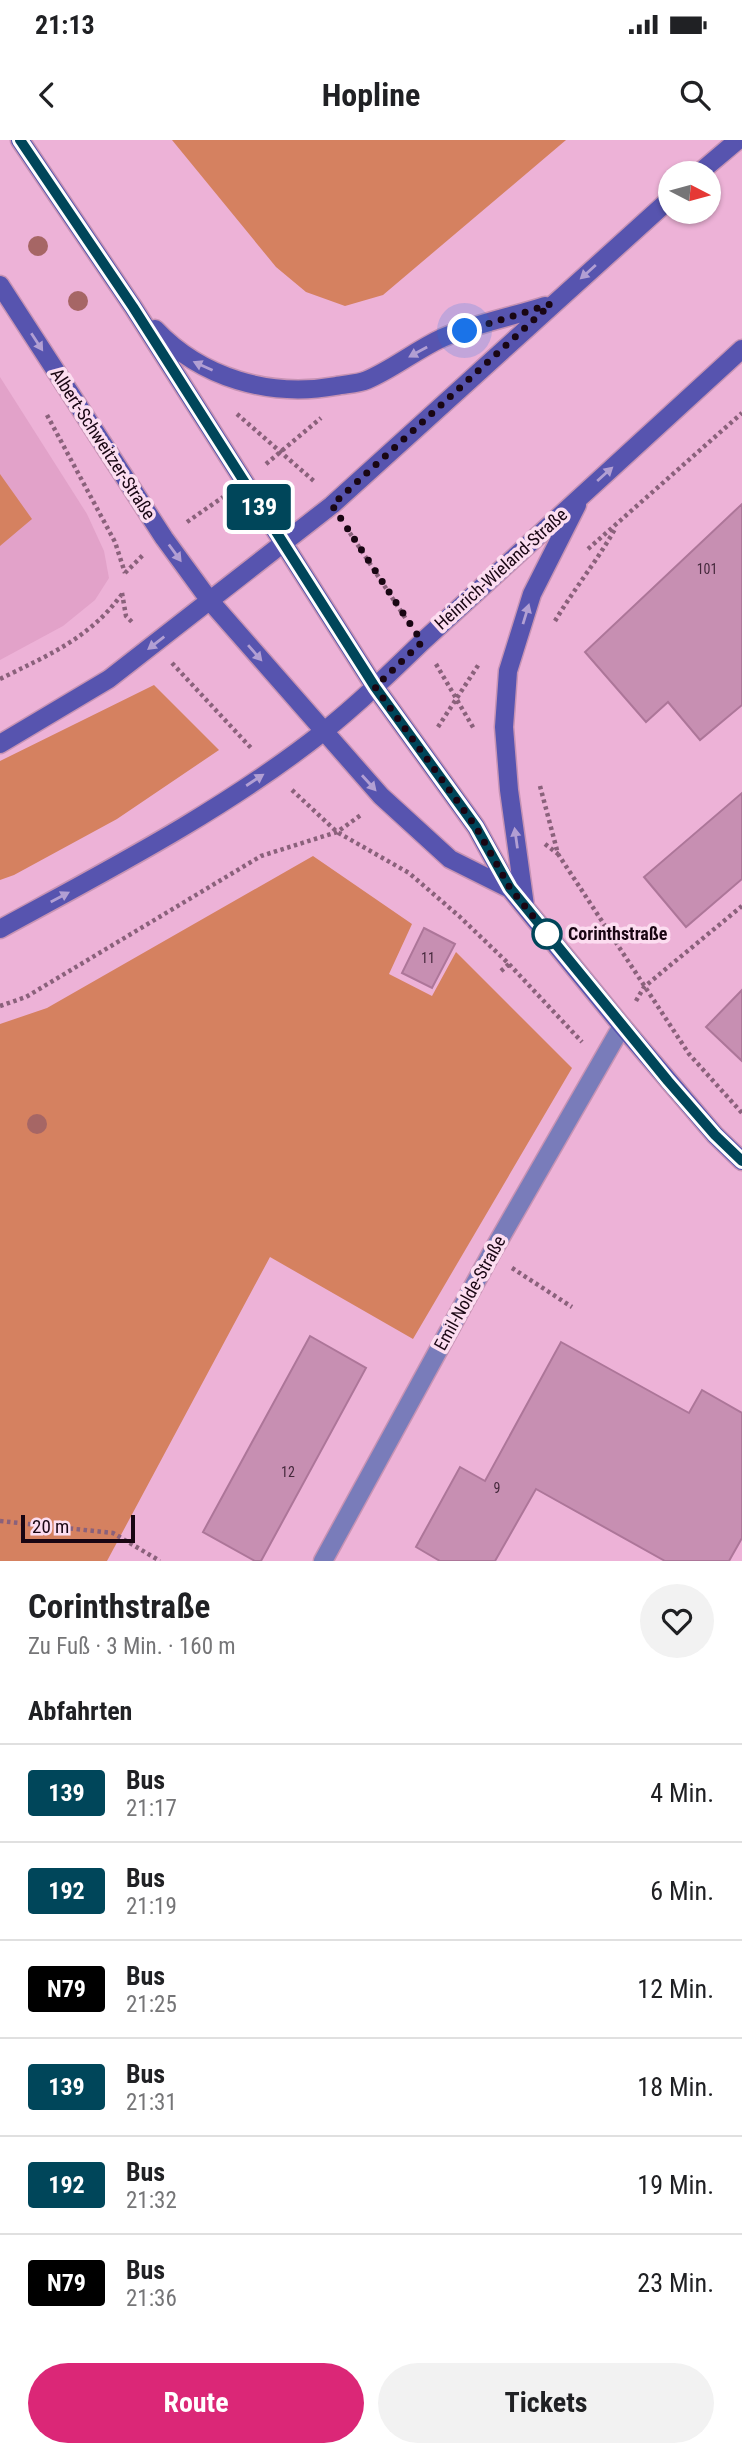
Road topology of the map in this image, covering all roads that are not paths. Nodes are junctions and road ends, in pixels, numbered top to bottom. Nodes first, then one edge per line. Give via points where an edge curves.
1 (19, 140) edge
2 (738, 140) edge
3 (713, 161) edge
4 (658, 210) edge
5 (0, 285) edge
6 (551, 304) junction
7 (133, 307) junction
8 (742, 349) edge
9 (581, 496) junction
10 (283, 543) junction
11 (210, 601) junction
12 (375, 687) junction
13 (323, 732) junction
14 (0, 744) edge
15 (510, 888) junction
16 (525, 906) junction
17 (0, 929) edge
18 (622, 1027) junction
19 (742, 1161) edge
20 (323, 1561) edge

1 - 7 main road
2 - 3 main road
4 -> 6 main road
5 -> 11 main road, Albert-Schweitzer-Straße
6 -> 7 main road via 443,338 366,380 308,391 261,387 193,361
6 - 10 main road via 332,505
7 - 10 main road
9 -> 8 main road, Heinrich-Wieland-Straße
9 - 12 main road, Heinrich-Wieland-Straße
16 -> 9 main road via 505,740 508,671 532,594
10 - 11 main road
10 - 12 main road
11 -> 13 main road
11 -> 14 main road via 109,679
12 - 13 main road, Heinrich-Wieland-Straße
12 - 15 main road via 476,827
13 -> 15 main road via 381,796 450,859
17 -> 13 main road, Heinrich-Wieland-Straße via 138,854
15 - 16 main road
16 - 18 main road
18 - 19 main road
18 - 20 street, Emil-Nolde-Straße

